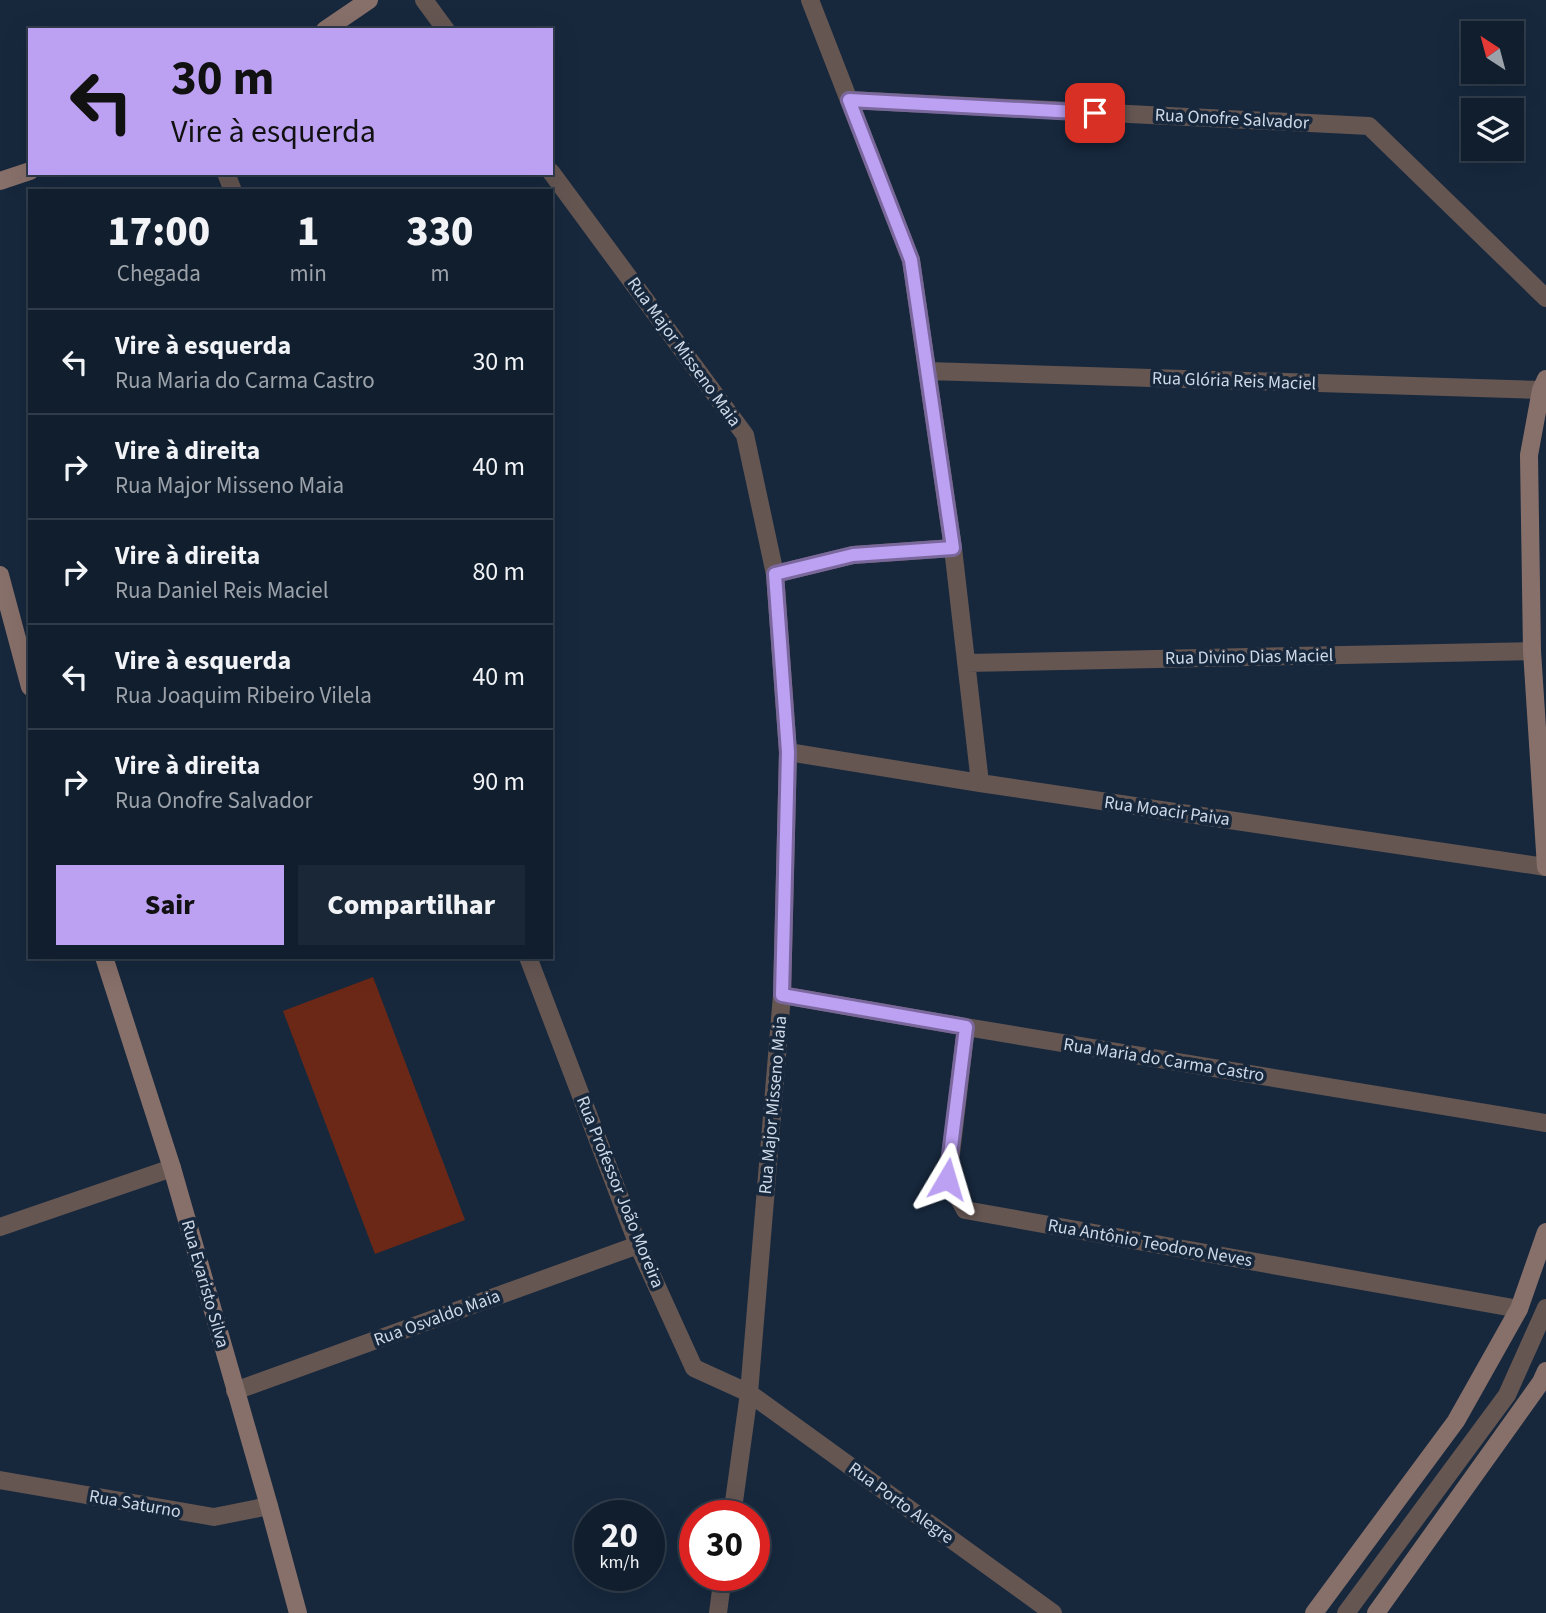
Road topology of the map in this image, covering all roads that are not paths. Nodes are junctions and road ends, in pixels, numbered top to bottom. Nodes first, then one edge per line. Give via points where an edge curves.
1 (369, 0) edge
2 (424, 0) edge
3 (810, 0) edge
4 (328, 28) edge
5 (445, 28) edge
6 (849, 100) junction
7 (28, 172) edge
8 (553, 175) edge
9 (0, 181) edge
10 (1546, 298) edge
11 (927, 371) junction
12 (1544, 385) edge
13 (953, 548) junction
14 (775, 574) junction
15 (0, 575) edge
16 (1532, 651) junction
17 (966, 663) junction
18 (28, 680) edge
19 (788, 752) junction
20 (980, 783) junction
21 (1546, 867) edge
22 (105, 959) edge
23 (529, 959) edge
24 (782, 995) junction
25 (966, 1027) junction
26 (1546, 1123) edge
27 (172, 1168) junction
28 (0, 1227) edge
29 (1546, 1231) edge
30 (638, 1245) junction
31 (1546, 1308) edge
32 (1519, 1309) junction
33 (1546, 1371) edge
34 (235, 1391) junction
35 (749, 1392) junction
36 (0, 1480) edge
37 (734, 1500) edge
38 (269, 1506) junction
39 (721, 1591) edge
40 (298, 1613) edge
41 (718, 1613) edge
42 (1053, 1613) edge
43 (1314, 1613) edge
44 (1346, 1613) edge
45 (1376, 1613) edge

1 - 4 main road
2 - 5 street
3 - 6 street
6 - 10 street, Rua Onofre Salvador via 1369,126
6 - 11 street via 911,260
7 - 9 main road
8 - 14 street, Rua Major Misseno Maia via 745,435
11 - 12 street, Rua Glória Reis Maciel
11 - 13 street
12 - 16 main road via 1529,455
13 - 14 street via 853,555
13 - 17 street
14 - 19 street, Rua Major Misseno Maia
15 - 18 main road
16 - 17 street, Rua Divino Dias Maciel
16 - 21 main road
17 - 20 street
19 - 20 street, Rua Moacir Paiva
19 - 24 street, Rua Major Misseno Maia
20 - 21 street, Rua Moacir Paiva
22 - 27 main road, Rua Evaristo Silva
23 - 30 street, Rua Professor João Moreira
24 - 25 street, Rua Maria do Carma Castro
24 - 35 street, Rua Major Misseno Maia
25 - 26 street, Rua Maria do Carma Castro
25 - 32 street, Rua Antônio Teodoro Neves via 947,1179 965,1210
27 - 28 street
27 - 34 main road, Rua Evaristo Silva
29 - 32 main road
30 - 34 street, Rua Osvaldo Maia
30 - 35 street, Rua Professor João Moreira via 694,1368
31 - 44 street via 1507,1395
32 - 43 main road via 1456,1421
33 - 45 main road
34 - 38 main road, Rua Evaristo Silva
35 - 37 street, Rua Major Misseno Maia
35 - 42 street, Rua Porto Alegre
36 - 38 street, Rua Saturno via 214,1517
38 - 40 main road, Rua Evaristo Silva
39 - 41 street

